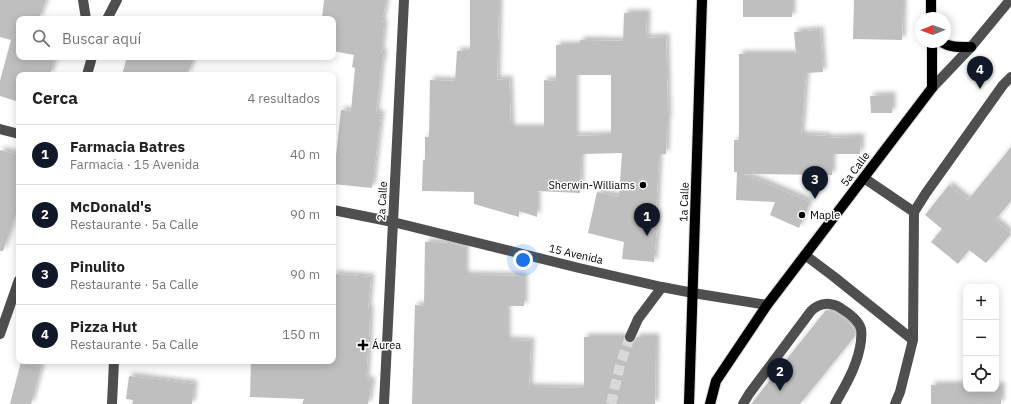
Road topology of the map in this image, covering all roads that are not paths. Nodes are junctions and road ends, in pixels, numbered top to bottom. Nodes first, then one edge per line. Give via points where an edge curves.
1 (84, 0) edge
2 (117, 0) edge
3 (404, 0) edge
4 (702, 0) edge
5 (931, 0) edge
6 (1010, 0) edge
7 (931, 12) edge
8 (86, 16) edge
9 (109, 16) edge
10 (951, 46) edge
11 (971, 47) junction
12 (932, 48) edge
13 (91, 60) edge
14 (88, 72) edge
15 (1011, 77) edge
16 (932, 88) junction
17 (0, 129) edge
18 (16, 133) edge
19 (864, 178) junction
20 (336, 211) edge
21 (914, 212) junction
22 (393, 222) junction
23 (805, 256) junction
24 (662, 287) junction
25 (16, 289) edge
26 (693, 293) junction
27 (767, 305) junction
28 (0, 334) edge
29 (630, 337) tunnel mouth
30 (914, 340) junction
31 (114, 364) edge
32 (112, 404) edge
33 (384, 404) edge
34 (689, 404) edge
35 (710, 404) edge
36 (743, 404) edge
37 (835, 404) edge
38 (894, 404) edge

1 - 8 street
2 - 9 street
3 - 22 street, 2a Calle
4 - 26 main road, 1a Calle
5 - 7 main road
6 - 11 street, 5a Calle
10 - 11 main road
11 - 16 street, 5a Calle
12 - 16 main road
13 - 14 street
15 - 21 street via 1002,85
16 - 19 main road, 5a Calle
17 - 18 street
19 - 21 street
19 - 23 main road, 5a Calle
20 - 22 street, 15 Avenida
21 - 30 street
22 - 24 street, 15 Avenida
22 - 33 street, 2a Calle
23 - 27 main road, 5a Calle
23 - 30 street
24 - 26 street, 15 Avenida
24 - 29 street via 638,319
25 - 28 street
26 - 27 street, 15 Avenida
26 - 34 main road, 1a Calle
27 - 35 main road, 5a Calle via 716,381
30 - 38 street via 900,392
31 - 32 street
36 - 37 street via 811,311 828,304 846,311 861,328 858,358

